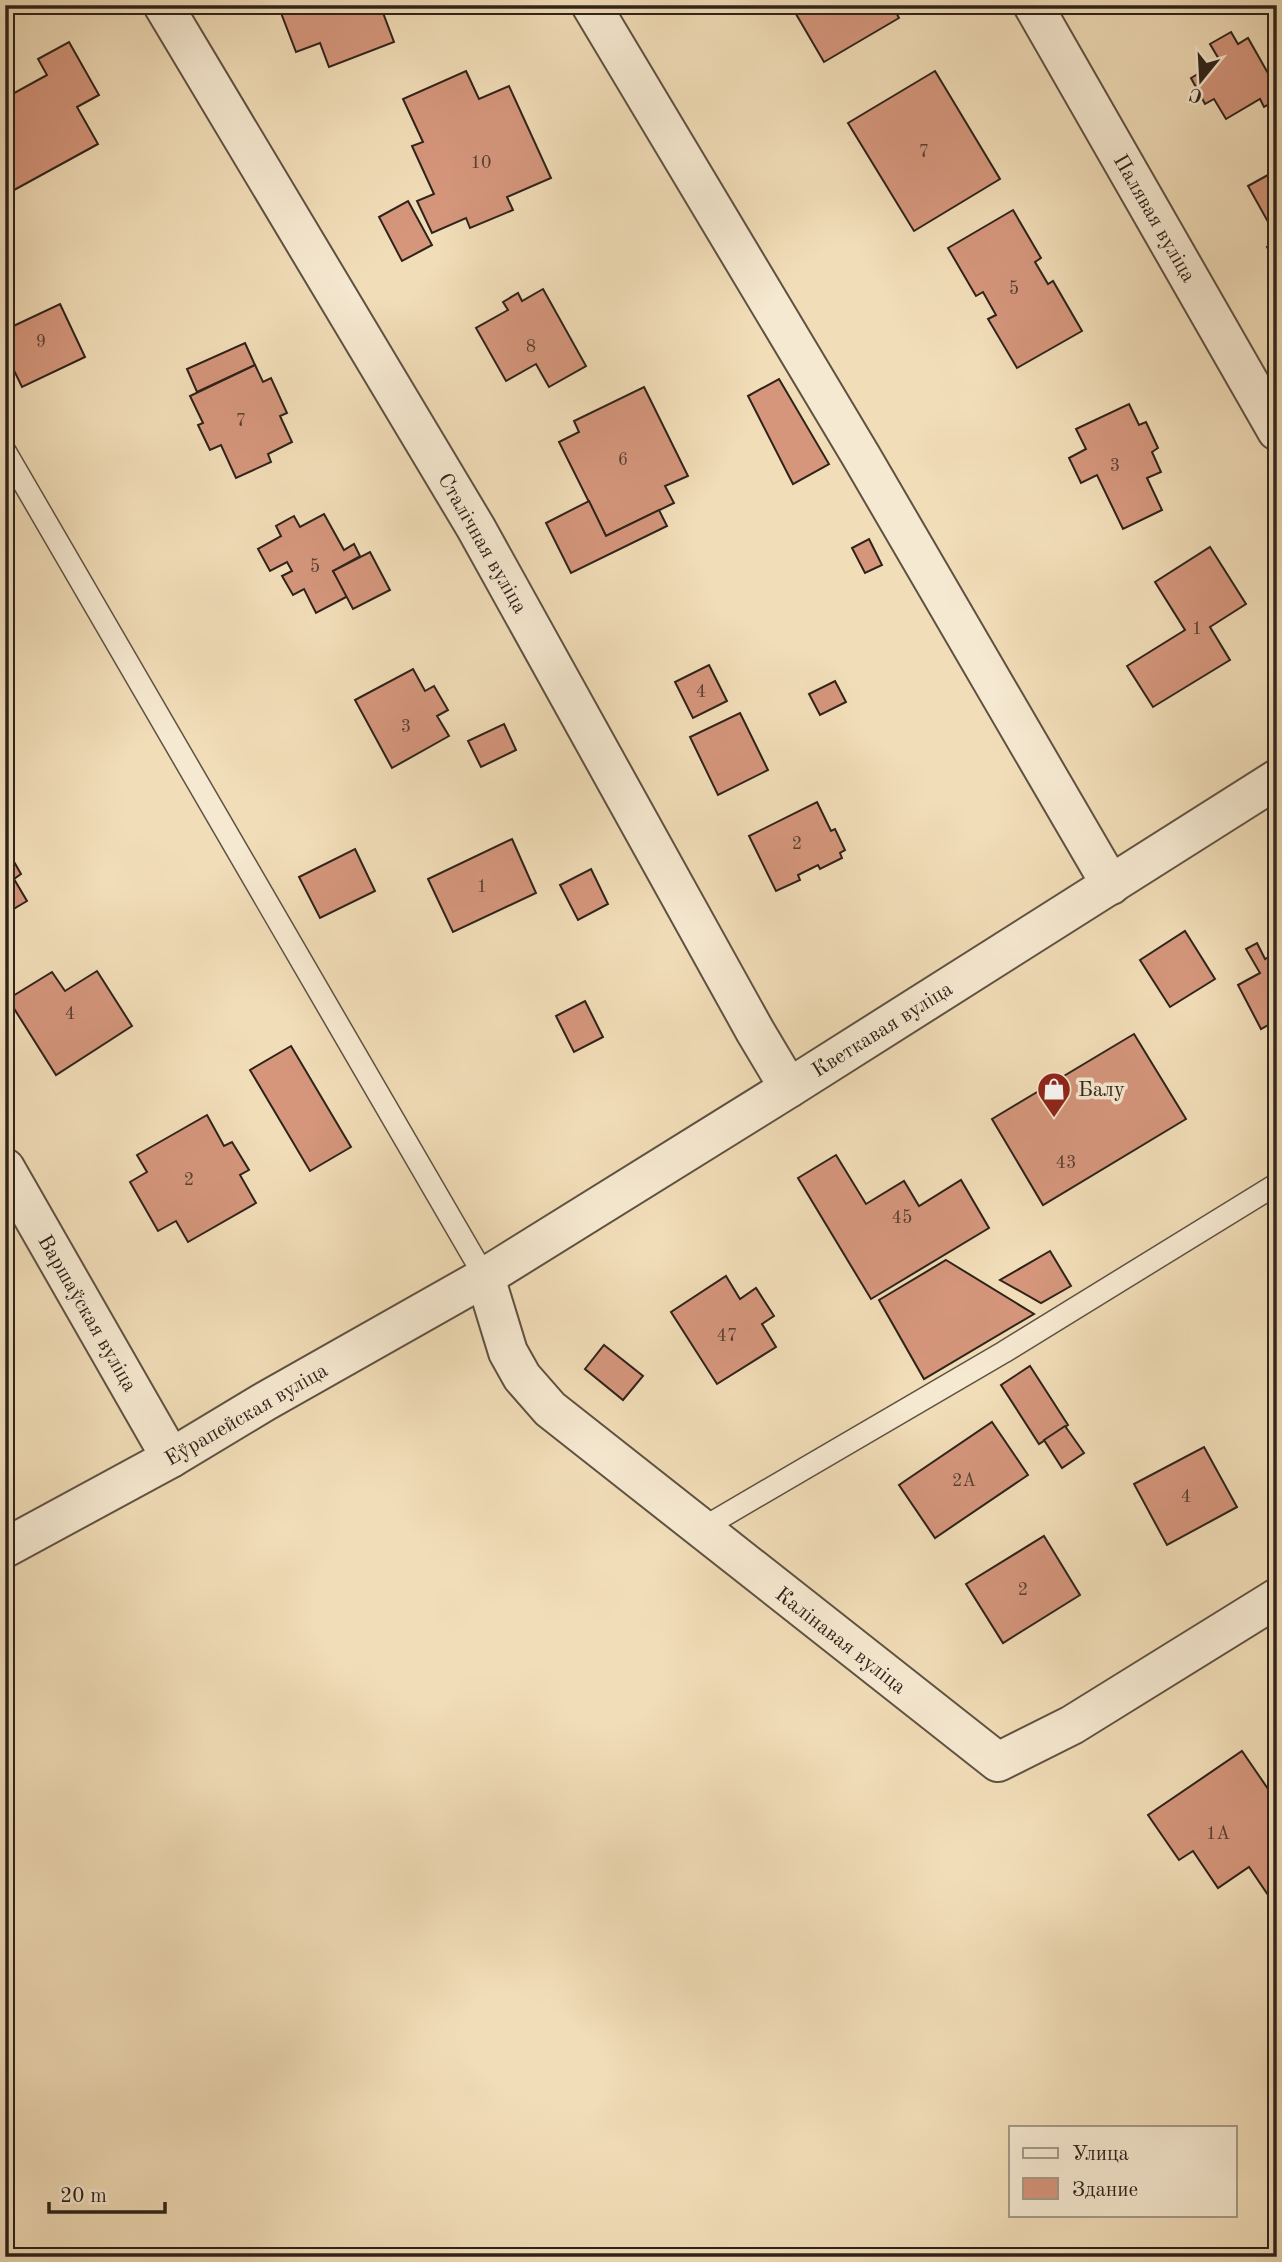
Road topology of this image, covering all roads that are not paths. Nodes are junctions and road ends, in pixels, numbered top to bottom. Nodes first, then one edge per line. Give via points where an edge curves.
1 (163, 5) edge
2 (591, 5) edge
3 (1033, 5) edge
4 (1277, 431) edge
5 (5, 451) edge
6 (1277, 779) edge
7 (1111, 885) junction
8 (789, 1088) junction
9 (5, 1168) edge
10 (1277, 1184) edge
11 (485, 1277) junction
12 (171, 1458) junction
13 (701, 1529) junction
14 (5, 1548) edge
15 (1277, 1598) edge

1 - 8 street, Сталічная вуліца via 476,528
2 - 7 street
3 - 4 street, Палявая вуліца
5 - 11 lane
6 - 7 street, Кветкавая вуліца
7 - 8 street, Кветкавая вуліца
8 - 11 street, Кветкавая вуліца
9 - 12 street, Варшаўская вуліца
10 - 13 lane via 1004,1352
11 - 12 street, Еўрапейская вуліца
11 - 13 street, Калінавая вуліца via 509,1352 522,1377 550,1409
12 - 14 street, Еўрапейская вуліца
13 - 15 street, Калінавая вуліца via 998,1762 1072,1725

